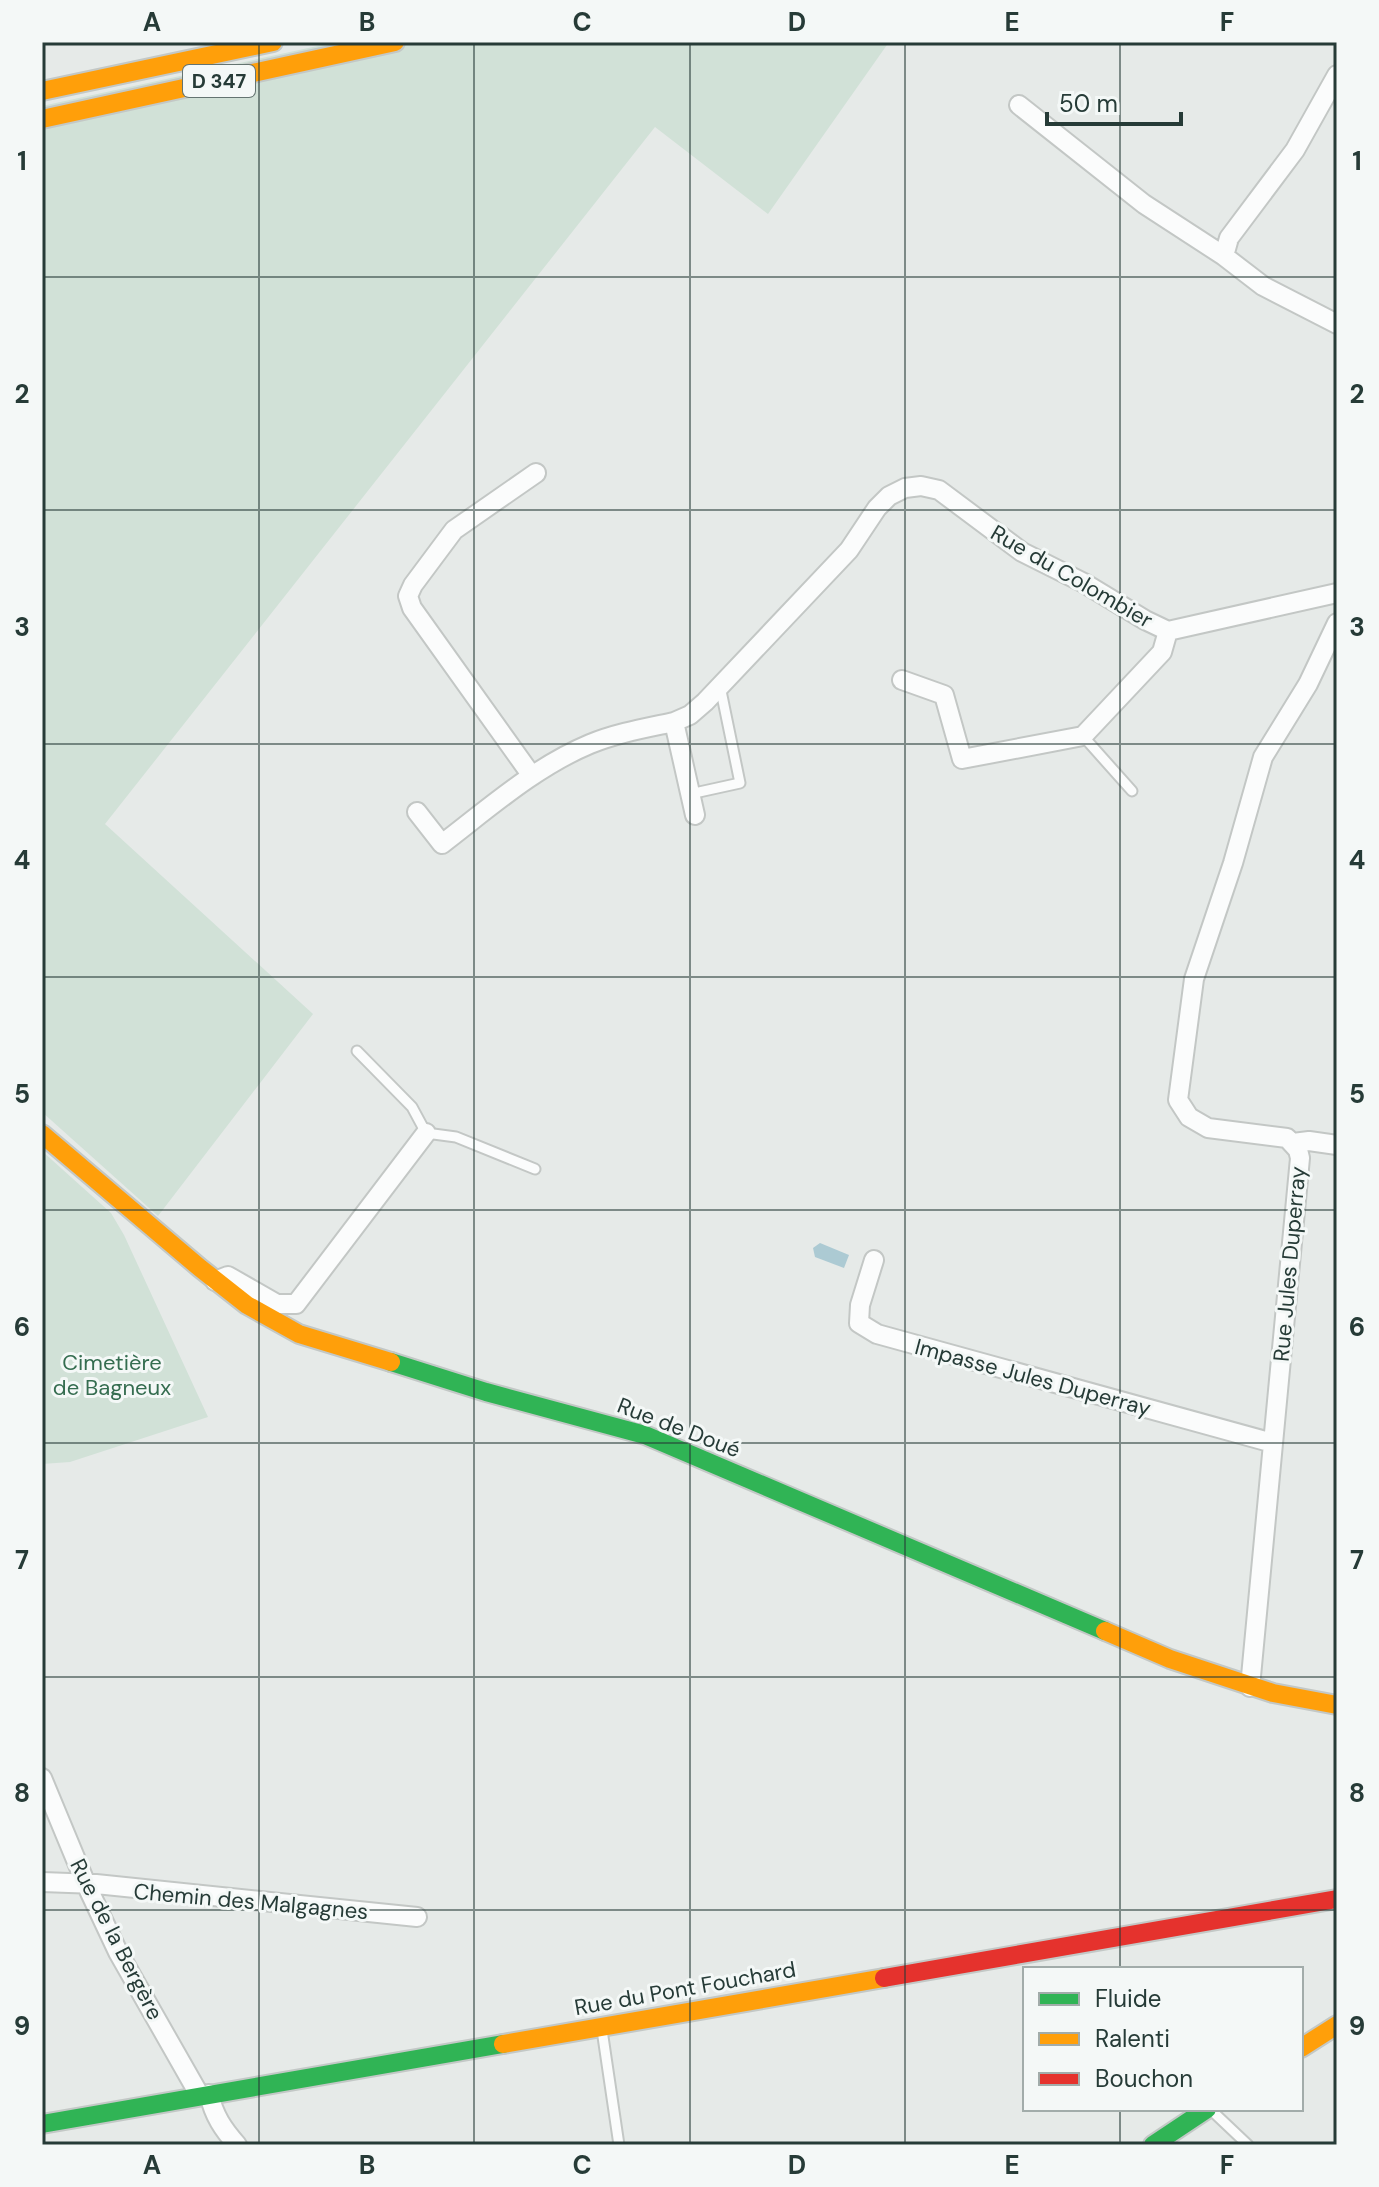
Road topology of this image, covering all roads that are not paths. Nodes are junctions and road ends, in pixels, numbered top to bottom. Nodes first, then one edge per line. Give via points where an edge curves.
1 (273, 42) edge
2 (395, 42) edge
3 (1337, 75) edge
4 (42, 91) edge
5 (1019, 105) dead end
6 (42, 119) edge
7 (1224, 256) junction
8 (1337, 302) edge
9 (1330, 321) edge
10 (536, 473) dead end
11 (1337, 593) edge
12 (1337, 623) edge
13 (1168, 631) junction
14 (902, 680) dead end
15 (720, 686) junction
16 (674, 722) junction
17 (1083, 736) junction
18 (532, 776) junction
19 (1132, 791) dead end
20 (690, 794) junction
21 (417, 812) dead end
22 (695, 815) dead end
23 (357, 1051) dead end
24 (426, 1133) junction
25 (42, 1134) edge
26 (1293, 1143) junction
27 (1337, 1145) edge
28 (535, 1169) dead end
29 (874, 1260) dead end
30 (215, 1281) junction
31 (1273, 1443) junction
32 (1250, 1687) junction
33 (1337, 1705) edge
34 (42, 1778) edge
35 (42, 1882) edge
36 (86, 1884) junction
37 (1337, 1899) edge
38 (417, 1917) dead end
39 (1337, 2025) edge
40 (602, 2028) junction
41 (1303, 2047) edge
42 (204, 2095) junction
43 (1206, 2111) edge
44 (1211, 2111) edge
45 (42, 2124) edge
46 (237, 2145) edge
47 (619, 2145) edge
48 (1153, 2145) edge
49 (1248, 2145) edge

1 - 4 main road, D 347
2 - 6 main road, D 347
3 - 7 street via 1295,150 1229,238
5 - 7 street via 1144,204
7 - 9 street via 1263,286
8 - 9 street
10 - 18 street via 454,530 408,596
11 - 13 street, Rue du Colombier
12 - 26 street, Rue Jules Duperray via 1308,684 1263,757 1194,979 1178,1088 1181,1108 1196,1123 1279,1135
13 - 15 street, Rue du Colombier via 1022,552 939,490 921,486 889,496 849,550
13 - 17 street via 1162,652
14 - 17 street via 944,695 962,759
15 - 16 street, Rue du Colombier
15 - 20 lane via 740,783
16 - 18 street via 590,744
16 - 20 street
17 - 19 lane
18 - 21 street via 442,844
20 - 22 street
23 - 24 lane via 412,1107
24 - 28 lane via 456,1137
24 - 30 street via 296,1304 277,1304 228,1276
25 - 30 main road, Rue de Doué
26 - 27 street
26 - 31 street, Rue Jules Duperray via 1300,1166
29 - 31 street, Impasse Jules Duperray via 859,1323 877,1334
30 - 32 main road, Rue de Doué via 273,1324 486,1392 645,1435 1170,1659
31 - 32 street, Rue Jules Duperray
32 - 33 main road, Rue de Doué
34 - 36 street, Rue de la Bergère
35 - 36 street, Chemin des Malgagnes
36 - 38 street, Chemin des Malgagnes
36 - 42 street, Rue de la Bergère via 118,1952
37 - 40 main road, Rue du Pont Fouchard
39 - 41 main road
40 - 42 main road, Rue du Pont Fouchard
40 - 47 lane
42 - 45 main road, Rue du Pont Fouchard
42 - 46 street, Rue de la Bergère
43 - 48 main road
44 - 49 lane

